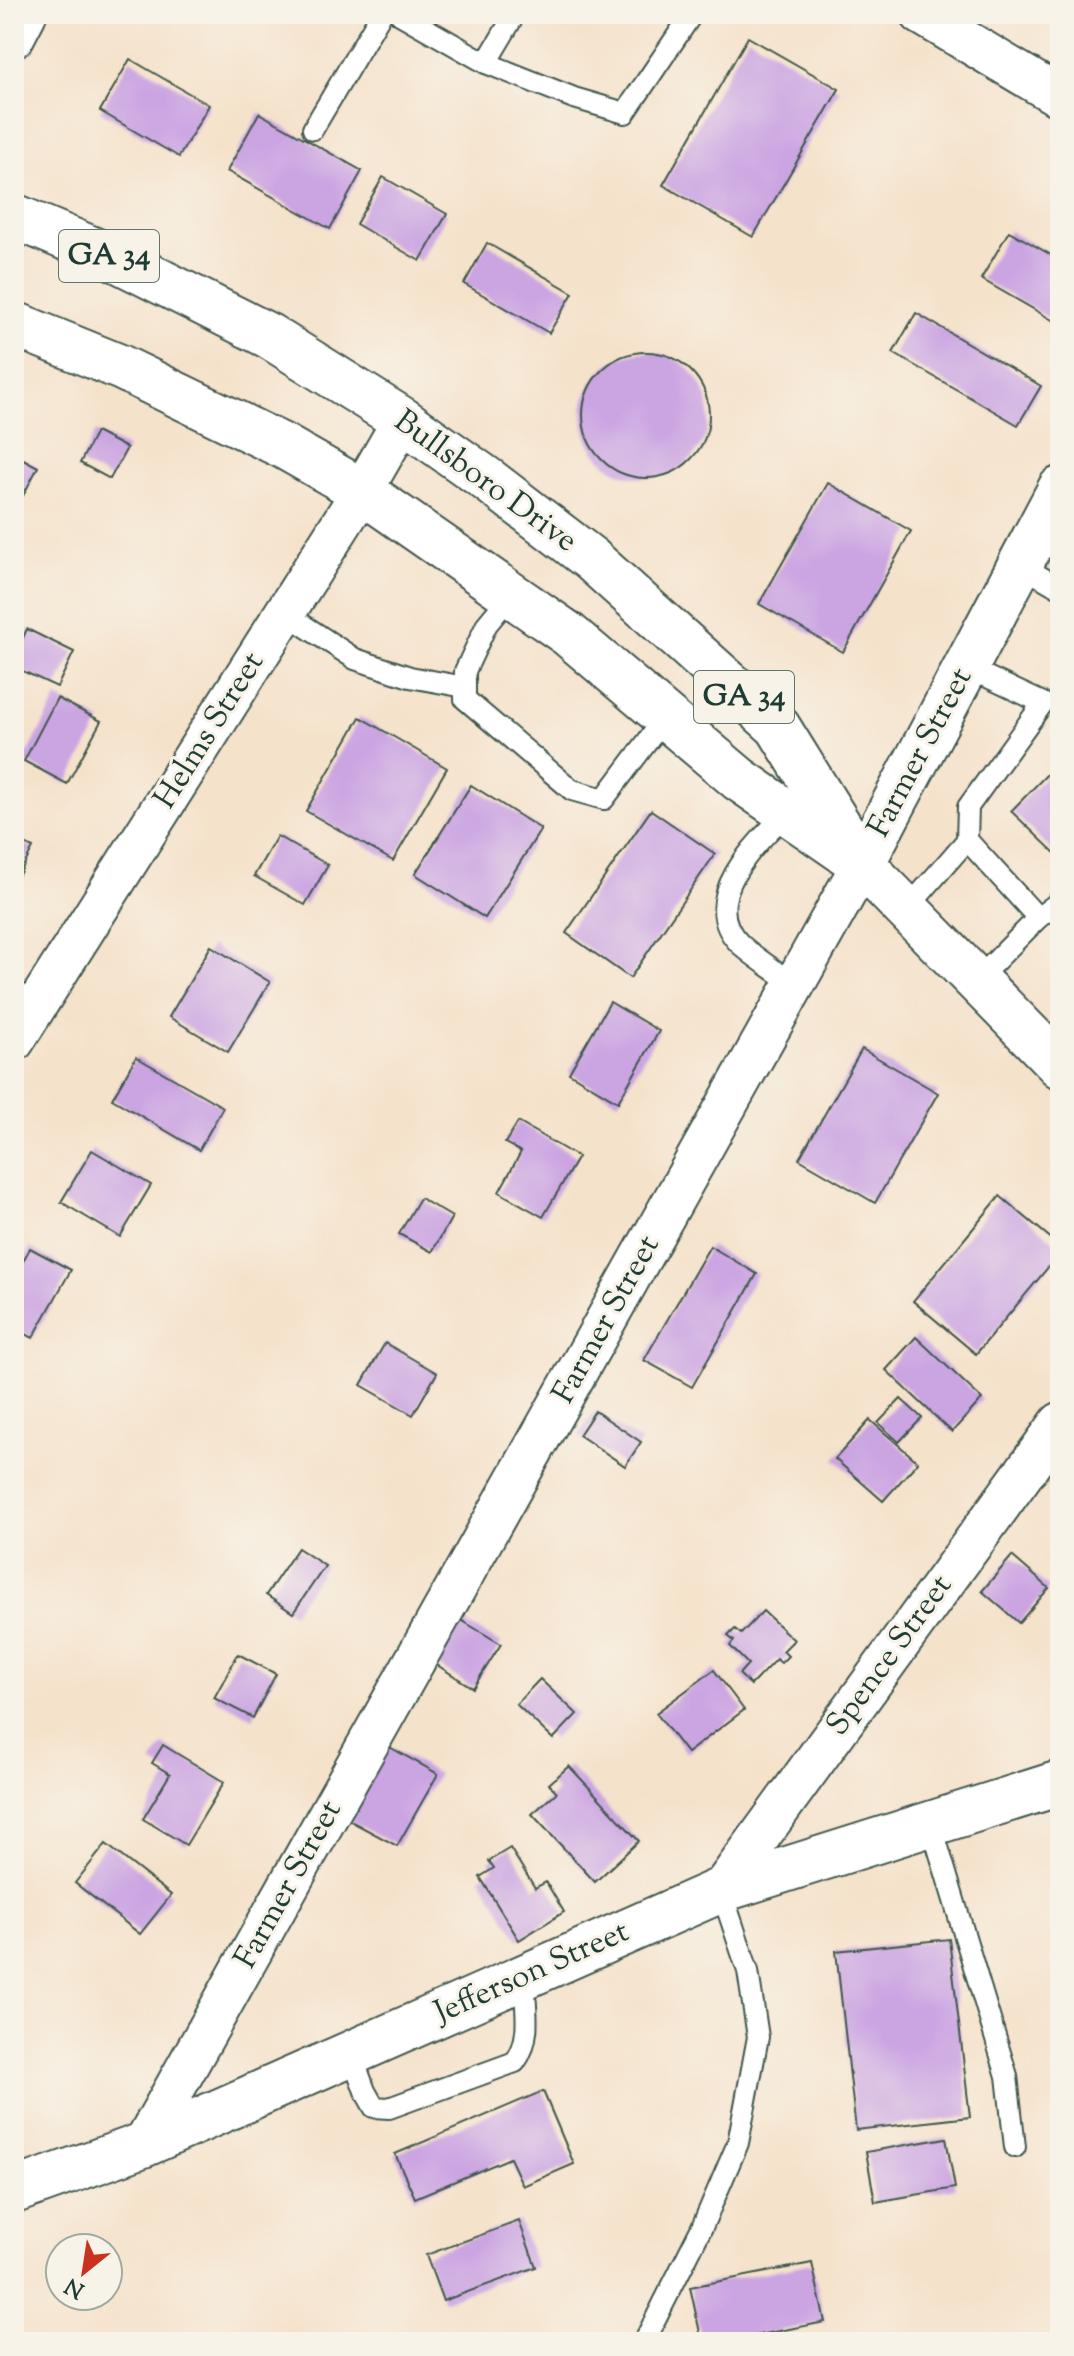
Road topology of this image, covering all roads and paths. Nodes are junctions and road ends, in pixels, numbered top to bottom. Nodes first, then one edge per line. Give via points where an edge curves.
1 (26, 14) edge
2 (381, 14) edge
3 (400, 14) edge
4 (515, 14) edge
5 (692, 14) edge
6 (921, 14) edge
7 (14, 37) edge
8 (486, 63) junction
9 (1060, 97) edge
10 (313, 129) dead end
11 (14, 216) edge
12 (14, 324) edge
13 (403, 420) junction
14 (1060, 489) edge
15 (362, 491) junction
16 (1020, 565) junction
17 (1060, 588) edge
18 (511, 595) junction
19 (285, 613) junction
20 (966, 667) junction
21 (465, 687) junction
22 (1052, 708) edge
23 (665, 718) junction
24 (801, 799) junction
25 (967, 840) junction
26 (862, 864) junction
27 (1060, 901) edge
28 (907, 909) junction
29 (1038, 918) junction
30 (976, 981) junction
31 (795, 985) junction
32 (14, 1041) edge
33 (1060, 1066) edge
34 (1060, 1423) edge
35 (1060, 1783) edge
36 (931, 1824) junction
37 (721, 1890) junction
38 (524, 1977) junction
39 (351, 2053) junction
40 (143, 2145) junction
41 (1015, 2147) dead end
42 (14, 2191) edge
43 (644, 2342) edge

1 - 7 street
2 - 10 lane
3 - 8 lane
4 - 8 lane
5 - 8 lane via 625,113
6 - 9 street
11 - 13 main road, Bullsboro Drive / GA 34 via 202,300
12 - 15 main road, Bullsboro Drive / GA 34 via 203,405
13 - 15 street, Helms Street
13 - 24 main road, Bullsboro Drive / GA 34 via 603,570 778,727
14 - 16 main road, Farmer Street
15 - 18 main road, Bullsboro Drive / GA 34
15 - 19 street, Helms Street
16 - 17 lane
16 - 20 main road, Farmer Street
18 - 21 lane via 487,624 465,671
18 - 23 main road, Bullsboro Drive / GA 34 via 568,634
19 - 21 lane via 355,659
19 - 32 street, Helms Street
20 - 22 lane
20 - 26 main road, Farmer Street
21 - 23 lane via 465,699 572,790 604,799
22 - 25 lane via 968,807
23 - 24 main road, Bullsboro Drive / GA 34 via 739,779
24 - 26 main road, Bullsboro Drive / GA 34
24 - 31 lane via 749,851 729,885 724,915 738,942
25 - 28 lane
25 - 29 lane
26 - 28 main road, Bullsboro Drive / GA 34
26 - 31 street, Farmer Street
27 - 29 lane
28 - 30 main road, Bullsboro Drive / GA 34
29 - 30 lane
30 - 33 main road, Bullsboro Drive / GA 34
31 - 40 street, Farmer Street
34 - 37 street, Spence Street
35 - 36 main road, Jefferson Street
36 - 37 main road, Jefferson Street
36 - 41 lane via 1007,2076
37 - 38 main road, Jefferson Street
37 - 43 lane via 748,1971 758,2037 738,2143
38 - 39 main road, Jefferson Street
38 - 39 lane via 527,2036 515,2062 389,2108 374,2107
39 - 40 main road, Jefferson Street
40 - 42 main road, Jefferson Street

